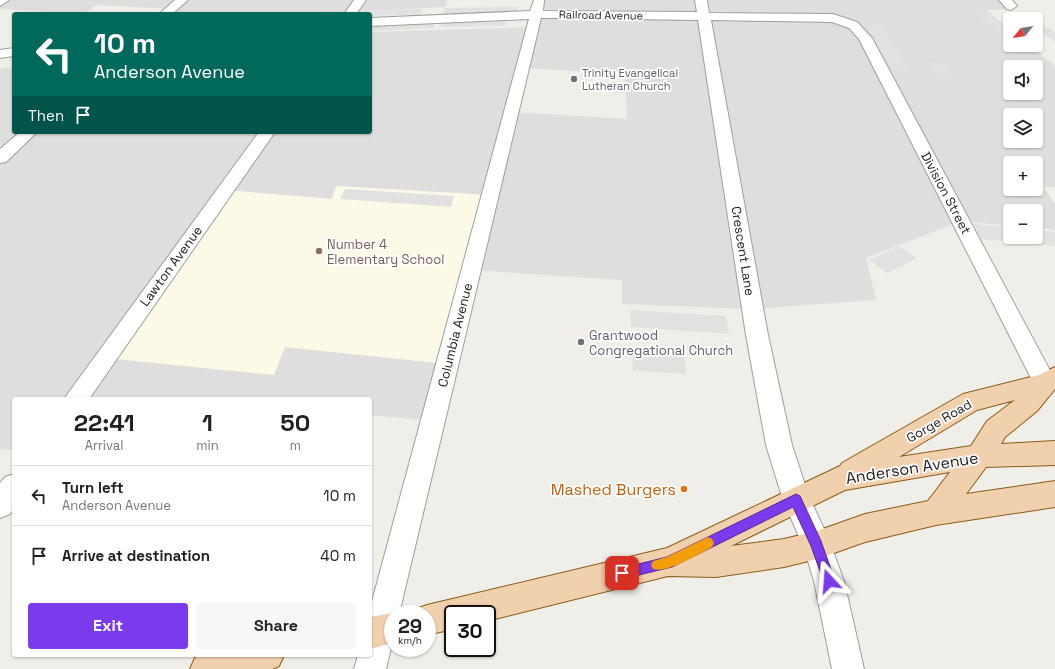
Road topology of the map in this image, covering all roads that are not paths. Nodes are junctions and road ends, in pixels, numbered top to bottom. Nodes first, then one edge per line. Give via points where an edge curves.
1 (3, 0) edge
2 (182, 0) edge
3 (360, 0) edge
4 (0, 2) edge
5 (537, 8) edge
6 (703, 8) edge
7 (167, 12) edge
8 (351, 12) edge
9 (833, 18) joint
10 (372, 22) edge
11 (12, 52) edge
12 (0, 54) edge
13 (27, 134) edge
14 (266, 134) edge
15 (0, 158) edge
16 (1050, 380) edge
17 (77, 397) edge
18 (1055, 453) edge
19 (979, 456) junction
20 (842, 478) junction
21 (12, 489) edge
22 (1055, 494) edge
23 (796, 500) junction
24 (0, 505) edge
25 (936, 512) junction
26 (816, 545) junction
27 (668, 562) junction
28 (436, 618) edge
29 (381, 630) edge
30 (259, 657) edge
31 (206, 669) edge
32 (370, 669) edge
33 (848, 669) edge

1 - 4 street
2 - 7 street
3 - 8 street
5 - 6 street, Railroad Avenue
5 - 10 street, Railroad Avenue
5 - 29 street, Columbia Avenue
6 - 9 street, Railroad Avenue
6 - 23 street, Crescent Lane via 757,335 779,444
9 - 16 street, Division Street via 853,25 865,38
11 - 12 street
13 - 15 street
14 - 17 street, Lawton Avenue
16 - 19 main road via 1028,404 996,429
16 - 20 main road, Gorge Road via 971,401
18 - 19 main road, Anderson Avenue
19 - 20 main road, Anderson Avenue
19 - 25 main road
20 - 23 main road, Anderson Avenue
21 - 24 street
22 - 25 main road, Anderson Avenue
23 - 26 street, Crescent Lane
23 - 27 main road, Anderson Avenue
25 - 26 main road, Anderson Avenue via 865,528
26 - 27 main road, Anderson Avenue via 784,553 716,563
26 - 33 street, Crescent Lane via 833,595
27 - 28 main road, Anderson Avenue
29 - 32 street, Columbia Avenue
30 - 31 main road

